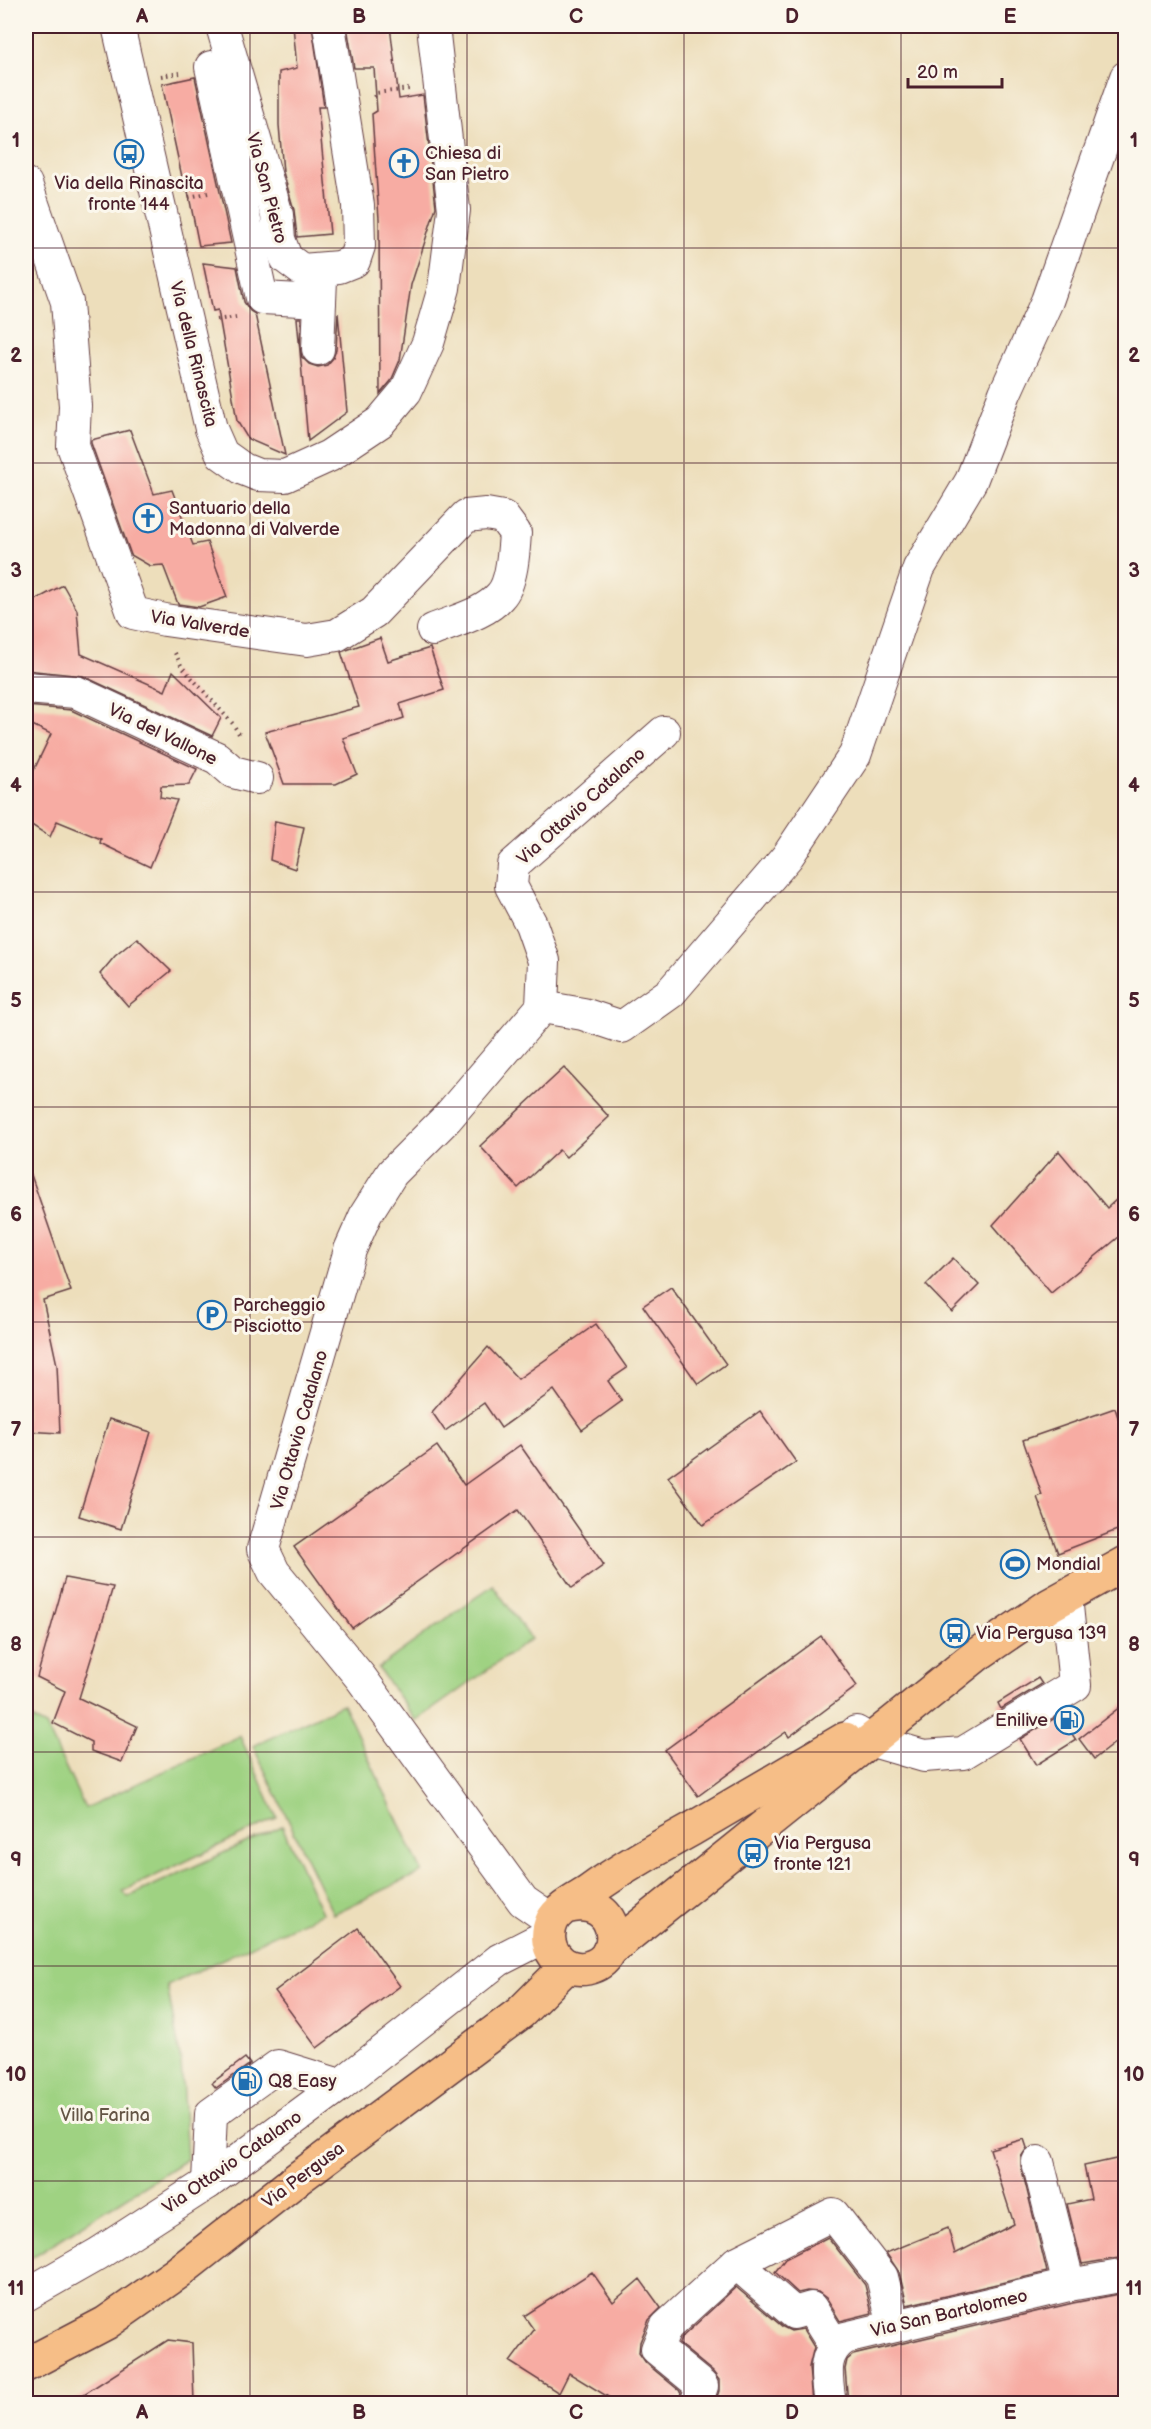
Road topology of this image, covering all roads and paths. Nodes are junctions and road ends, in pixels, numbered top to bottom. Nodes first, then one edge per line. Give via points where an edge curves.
1 (118, 26) edge
2 (222, 26) edge
3 (329, 26) edge
4 (433, 26) edge
5 (211, 67) joint
6 (1125, 77) edge
7 (131, 82) junction
8 (416, 88) dead end
9 (345, 130) junction
10 (26, 184) edge
11 (322, 269) junction
12 (262, 298) junction
13 (321, 301) junction
14 (187, 326) junction
15 (318, 350) dead end
16 (165, 620) junction
17 (434, 630) dead end
18 (26, 688) edge
19 (664, 732) dead end
20 (257, 778) joint
21 (542, 1008) junction
22 (1125, 1563) edge
23 (1066, 1596) junction
24 (863, 1736) junction
25 (555, 1921) junction
26 (609, 1951) junction
27 (567, 1966) junction
28 (340, 2085) junction
29 (1038, 2162) dead end
30 (208, 2183) junction
31 (736, 2263) junction
32 (1125, 2275) edge
33 (1069, 2285) junction
34 (26, 2295) edge
35 (894, 2326) junction
36 (834, 2346) junction
37 (26, 2365) edge
38 (696, 2403) edge
39 (830, 2403) edge

1 - 7 street, Via della Rinascita
2 - 11 street, Via San Pietro via 277,215 285,258 302,270
3 - 9 street, Via San Pietro
4 - 14 street, Via della Rinascita via 454,210 444,288 428,343 406,391 380,422 328,456 285,476 258,475 222,454 211,429
5 - 7 path
5 - 12 street
6 - 21 street via 1047,301 971,481 919,568 855,755 787,857 670,993 622,1027 583,1014
7 - 14 street, Via della Rinascita
8 - 9 path via 376,93 364,114
9 - 11 street, Via San Pietro via 358,205 359,246 354,261
10 - 16 street, Via Valverde via 67,302 74,446 133,613
11 - 13 street
12 - 13 street
12 - 14 path via 257,313
13 - 15 street
16 - 17 street, Via Valverde via 307,639 337,635 374,612 466,516 503,517 516,533 506,587 483,609
16 - 20 path, Via del Vallone via 166,637 182,667 233,724 255,759
18 - 20 street, Via del Vallone via 76,692 218,758 233,772
19 - 21 street, Via Ottavio Catalano via 513,865 511,886 531,924 544,961
21 - 25 street, Via Ottavio Catalano via 447,1118 392,1173 366,1214 350,1250 263,1549 274,1572 361,1678 524,1901
22 - 23 main road
23 - 24 main road
23 - 24 street via 1075,1685 963,1753 924,1756
24 - 25 main road via 608,1878
24 - 26 main road
25 - 26 main road via 577,1904 589,1904 607,1918 612,1928
25 - 27 main road via 553,1953
25 - 28 street, Via Ottavio Catalano
26 - 27 main road via 596,1965
27 - 37 main road, Via Pergusa via 520,2013 176,2274 106,2323
28 - 30 street, Via Ottavio Catalano
28 - 30 street via 278,2066 211,2114
29 - 33 street
30 - 34 street, Via Ottavio Catalano
31 - 35 street via 833,2214 882,2277
31 - 36 street via 794,2313 811,2308
31 - 38 street via 666,2327 657,2349 702,2386
32 - 33 street, Via San Bartolomeo
33 - 35 street, Via San Bartolomeo
35 - 36 street, Via San Bartolomeo via 845,2338
36 - 39 street via 826,2368

